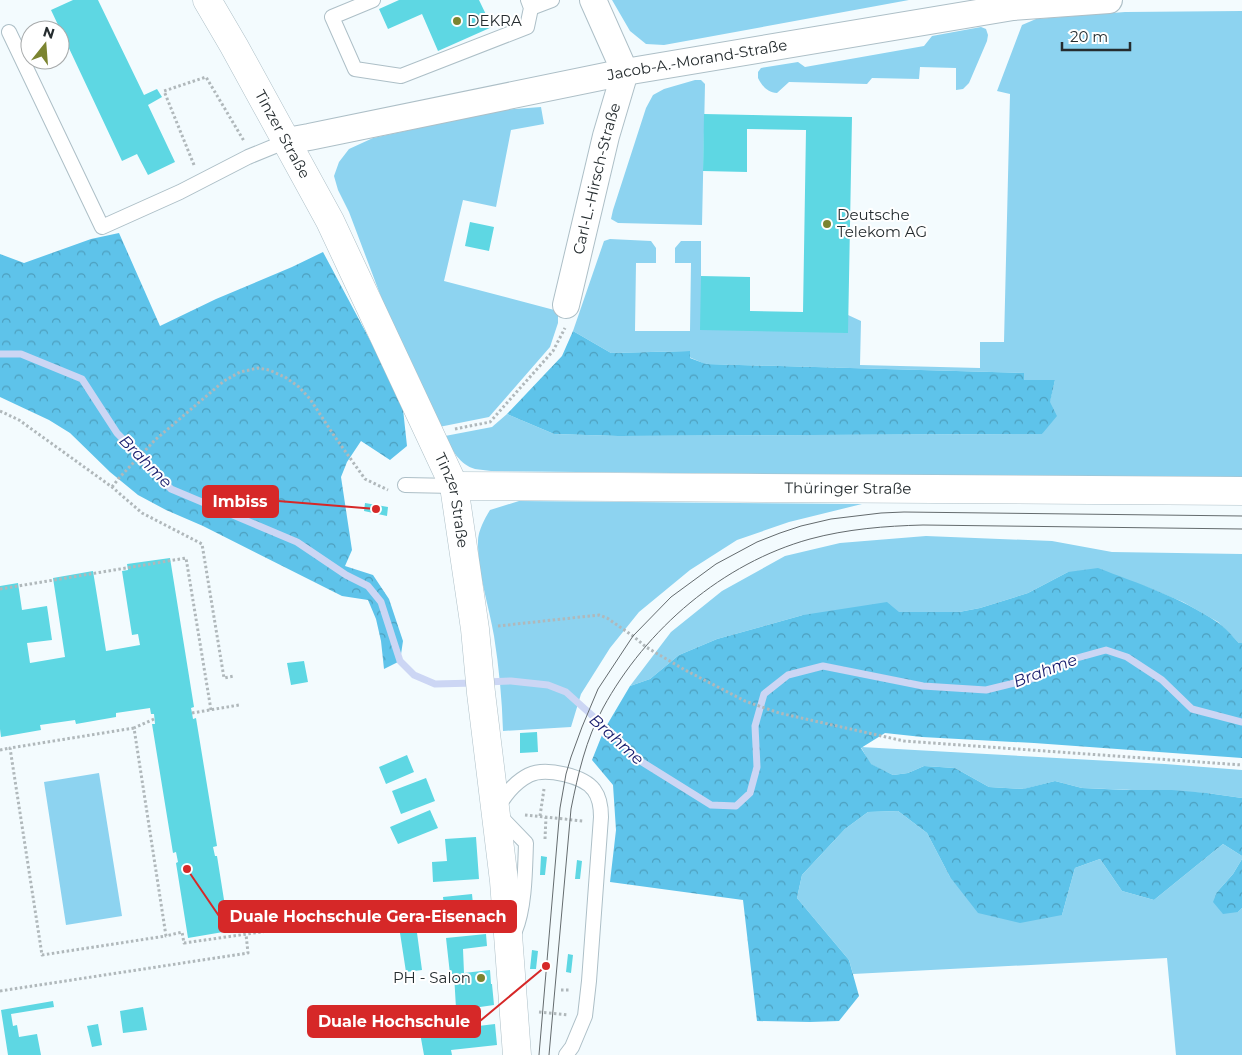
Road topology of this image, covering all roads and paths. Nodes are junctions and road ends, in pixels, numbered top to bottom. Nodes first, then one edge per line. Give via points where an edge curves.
1 (207, 0) edge
2 (373, 0) edge
3 (552, 0) edge
4 (593, 0) edge
5 (1109, 0) edge
6 (530, 4) edge
7 (1011, 4) edge
8 (9, 32) dead end
9 (625, 72) junction
10 (287, 141) junction
11 (253, 156) junction
12 (199, 182) junction
13 (566, 305) joint
14 (0, 411) edge
15 (430, 435) junction
16 (405, 485) joint
17 (454, 486) junction
18 (112, 487) junction
19 (1242, 491) edge
20 (0, 589) edge
21 (475, 629) junction
22 (234, 676) dead end
23 (239, 706) dead end
24 (211, 710) junction
25 (192, 713) dead end
26 (154, 720) dead end
27 (134, 728) junction
28 (10, 748) junction
29 (0, 750) edge
30 (1242, 765) edge
31 (546, 771) junction
32 (495, 811) junction
33 (540, 816) junction
34 (546, 817) junction
35 (601, 823) junction
36 (544, 839) dead end
37 (276, 930) dead end
38 (246, 934) junction
39 (166, 936) junction
40 (0, 991) edge
41 (514, 1009) junction
42 (585, 1016) junction
43 (517, 1055) edge
44 (566, 1055) edge

1 - 10 main road, Tinzer Straße
2 - 6 lane via 332,17 356,69 401,76 527,27
3 - 6 lane
4 - 9 street
5 - 7 street, Jacob-A.-Morand-Straße
7 - 9 street, Jacob-A.-Morand-Straße
8 - 12 lane via 102,226
9 - 10 street, Jacob-A.-Morand-Straße
9 - 13 street, Carl-L.-Hirsch-Straße via 606,136
10 - 11 lane
10 - 15 main road, Tinzer Straße via 330,221
11 - 12 lane
11 - 12 path via 206,77 162,92 192,158
13 - 15 path via 565,329 553,350 490,422
14 - 18 path via 19,420
15 - 17 main road, Tinzer Straße
16 - 17 lane
16 - 18 path via 394,492 365,479 299,387 285,377 258,368 240,372 224,381 156,440
17 - 19 main road, Thüringer Straße
17 - 21 main road, Tinzer Straße
18 - 22 path via 142,513 202,544 224,678
20 - 24 path via 186,558
21 - 30 path via 599,615 685,670 745,701 779,714 904,741
21 - 32 main road, Tinzer Straße
23 - 24 path
24 - 25 path
26 - 27 path
27 - 28 path
27 - 39 path
28 - 29 path
28 - 39 path via 42,955
31 - 32 lane via 530,774 511,788
31 - 33 path
31 - 35 lane via 577,778 594,789 600,803
32 - 33 path
32 - 41 main road, Tinzer Straße
33 - 34 path
34 - 35 path
34 - 36 path
35 - 42 lane
37 - 38 path
38 - 39 path via 184,943 182,932
38 - 40 path via 248,953
41 - 42 path
41 - 43 main road, Tinzer Straße
42 - 44 lane

